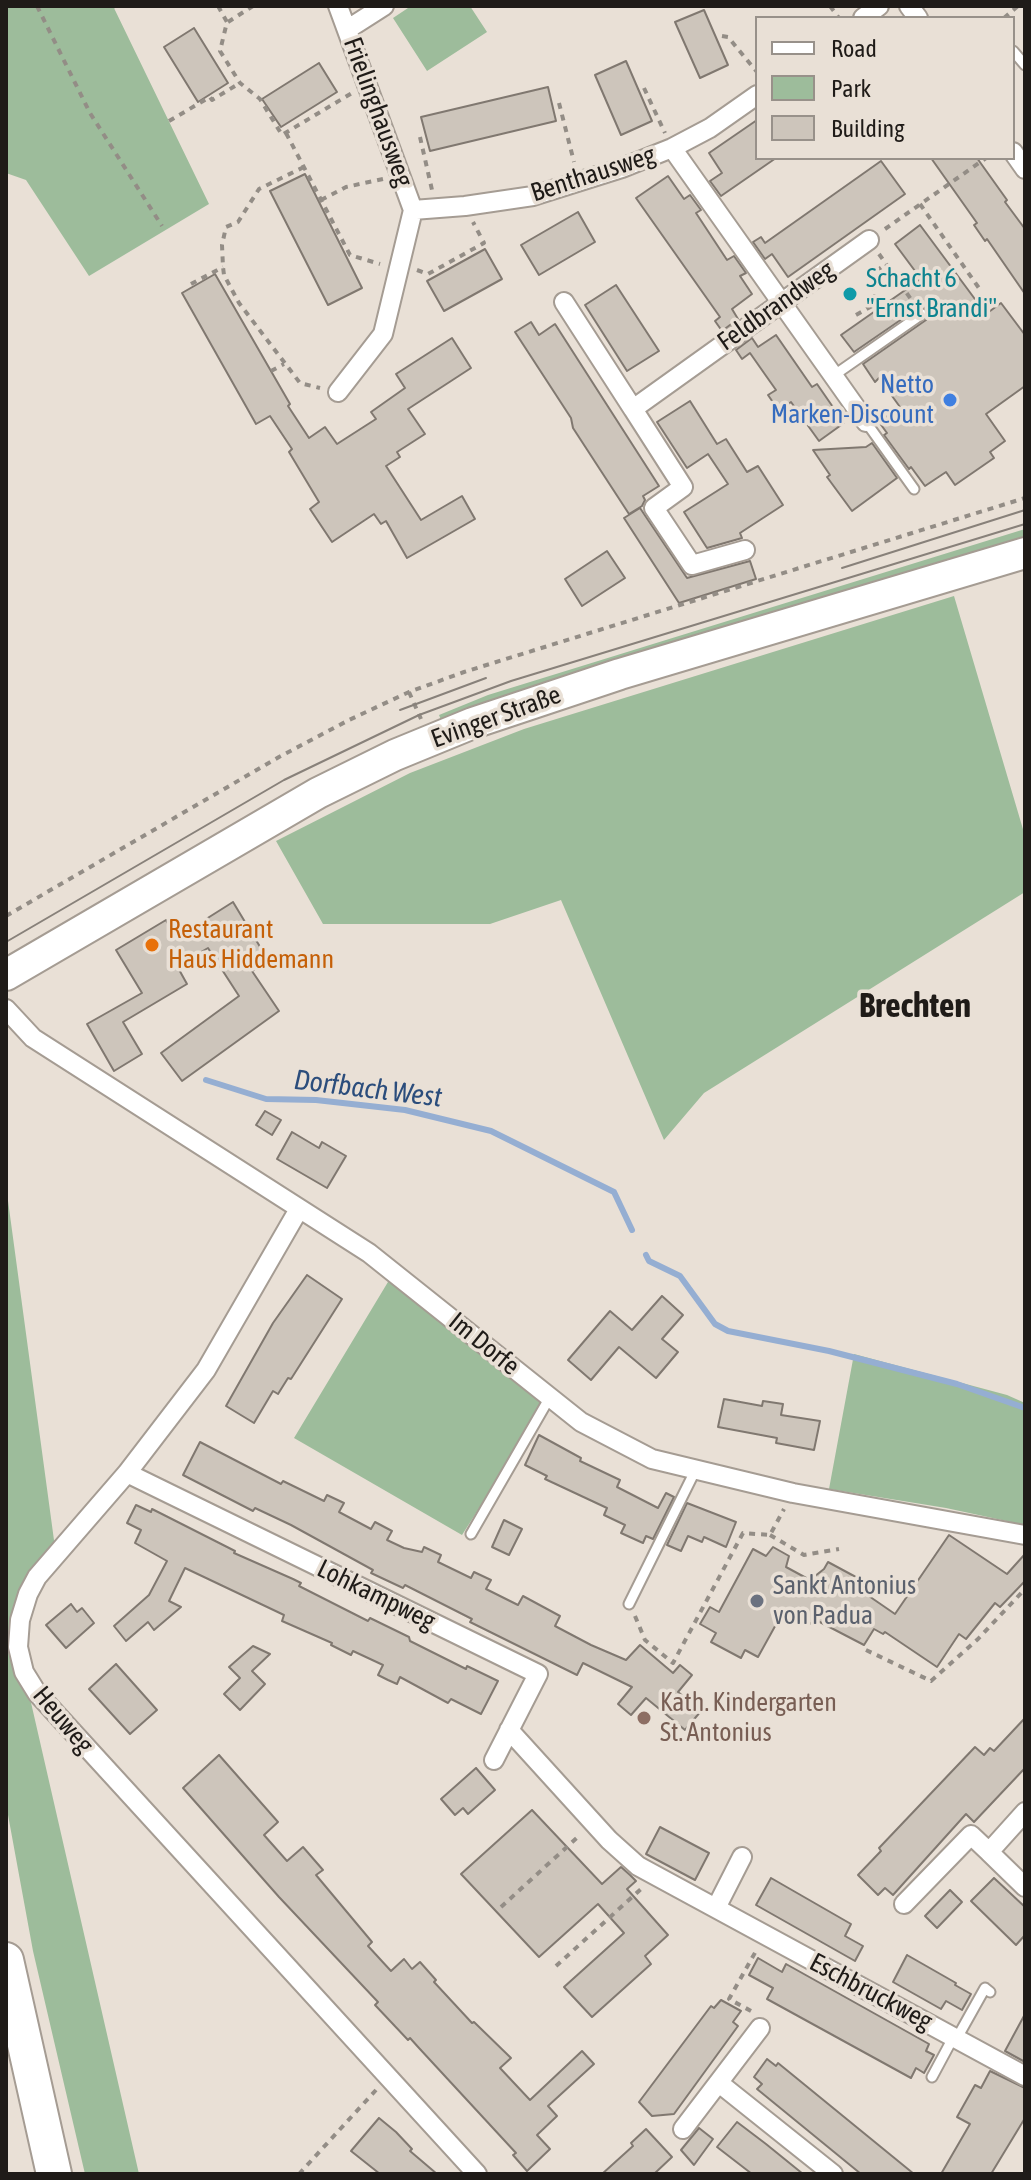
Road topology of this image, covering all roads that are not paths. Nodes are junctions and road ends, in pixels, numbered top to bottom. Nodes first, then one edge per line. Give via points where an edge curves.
1 (338, 6) edge
2 (384, 6) edge
3 (348, 29) junction
4 (755, 96) edge
5 (672, 148) junction
6 (413, 210) junction
7 (869, 240) road end
8 (564, 302) dead end
9 (780, 303) junction
10 (922, 314) road end
11 (833, 376) junction
12 (338, 392) road end
13 (633, 409) junction
14 (866, 422) joint
15 (914, 489) dead end
16 (745, 550) dead end
17 (1025, 553) edge
18 (6, 975) edge
19 (6, 1009) edge
20 (299, 1209) junction
21 (550, 1397) junction
22 (695, 1471) junction
23 (127, 1473) junction
24 (471, 1534) dead end
25 (1025, 1535) edge
26 (629, 1604) road end
27 (509, 1730) junction
28 (494, 1760) dead end
29 (1025, 1812) edge
30 (989, 1852) junction
31 (742, 1857) dead end
32 (1025, 1887) edge
33 (904, 1904) dead end
34 (716, 1908) junction
35 (6, 1960) edge
36 (990, 1992) dead end
37 (760, 2028) road end
38 (955, 2037) junction
39 (1025, 2076) edge
40 (932, 2077) dead end
41 (719, 2083) junction
42 (683, 2129) dead end
43 (54, 2174) edge
44 (477, 2174) edge
45 (833, 2174) edge

1 - 3 street, Frielinghausweg
2 - 3 street
3 - 6 street, Frielinghausweg
4 - 5 street, Benthausweg
5 - 6 street, Benthausweg via 533,196
5 - 9 street
6 - 12 street, Frielinghausweg via 383,334
7 - 9 street, Feldbrandweg
8 - 13 street
9 - 11 street
9 - 13 street, Feldbrandweg
10 - 11 lane
11 - 14 street
13 - 16 street via 683,487 654,508 692,565
14 - 15 lane
17 - 18 main road, Evinger Straße via 620,674 395,755 318,793
19 - 20 street, Im Dorfe via 33,1038
20 - 21 street, Im Dorfe via 369,1253
20 - 23 street, Heuweg via 206,1370
21 - 22 street, Im Dorfe via 581,1422 652,1459
21 - 24 lane
22 - 25 street, Im Dorfe
22 - 26 lane
23 - 27 street, Lohkampweg via 538,1674
23 - 44 street, Heuweg via 28,1594 18,1647 24,1672 90,1752
27 - 28 street, Lohkampweg
27 - 34 street, Eschbruckweg via 638,1866
29 - 30 street
30 - 32 street
30 - 33 street via 971,1835
31 - 34 street
34 - 38 street, Eschbruckweg
35 - 43 highway
36 - 38 lane via 985,1988
37 - 41 street
38 - 39 street, Eschbruckweg
38 - 40 lane
41 - 42 street
41 - 45 street

